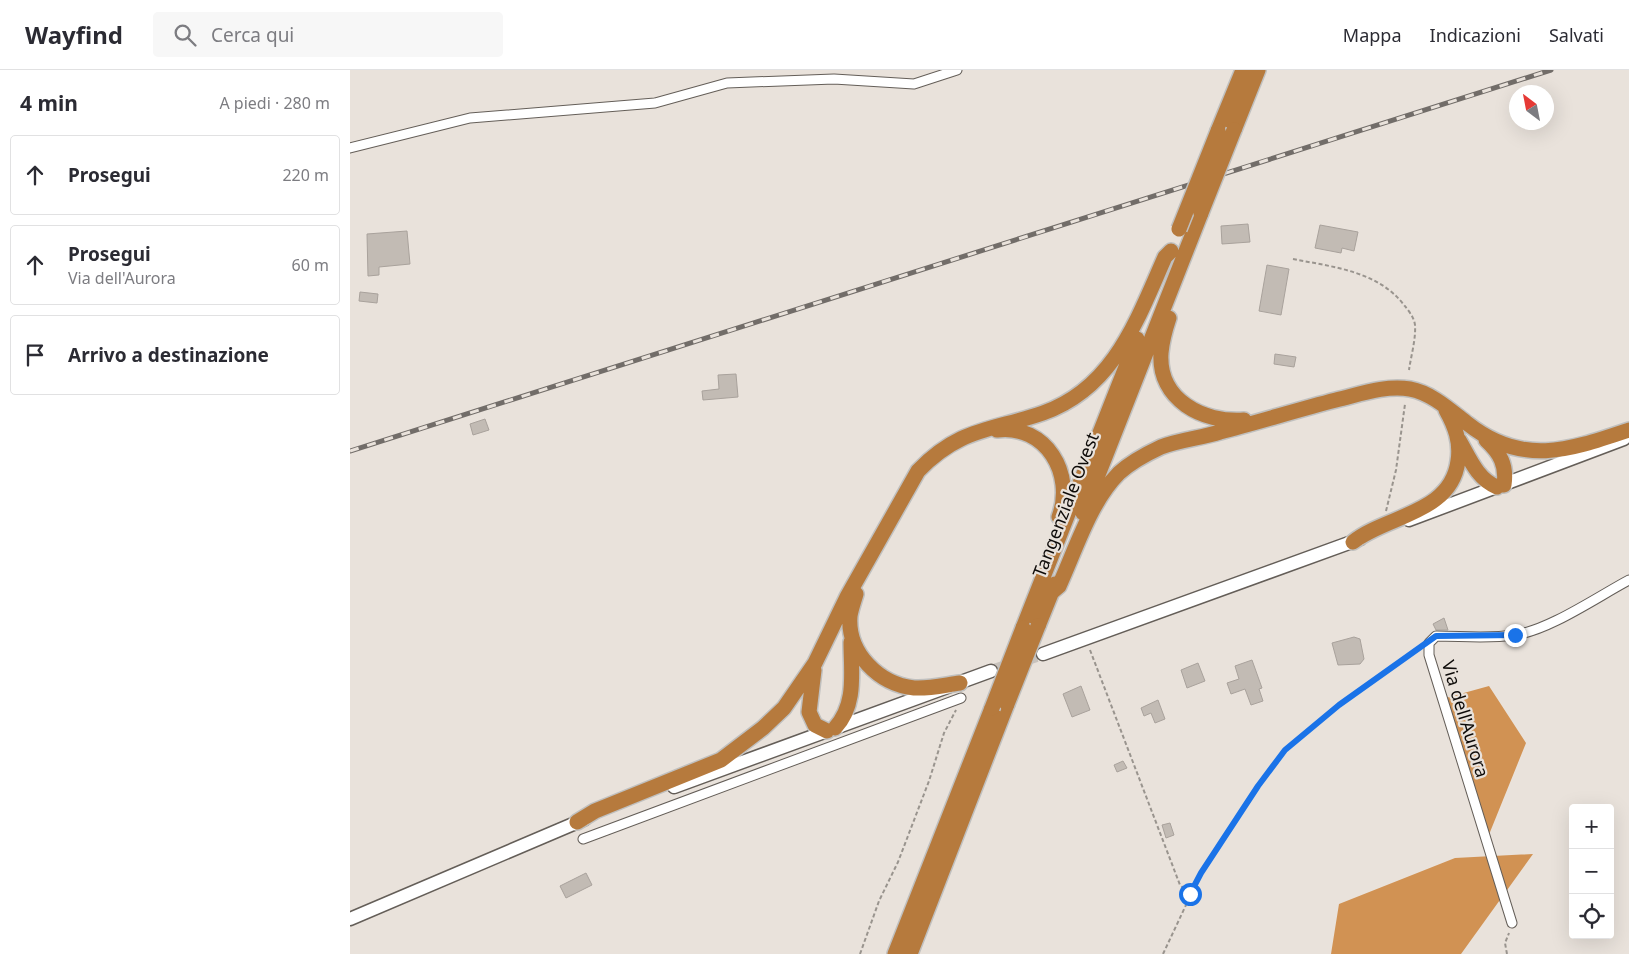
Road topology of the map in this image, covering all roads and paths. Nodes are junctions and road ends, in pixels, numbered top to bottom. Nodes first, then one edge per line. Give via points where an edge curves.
1 (957, 70) edge
2 (1243, 70) edge
3 (1258, 70) edge
4 (350, 148) edge
5 (1187, 228) junction
6 (1171, 251) junction
7 (1294, 259) dead end
8 (1409, 370) dead end
9 (1405, 404) dead end
10 (1442, 404) junction
11 (1260, 419) junction
12 (1476, 430) junction
13 (1629, 430) edge
14 (973, 432) junction
15 (1458, 436) junction
16 (1629, 437) edge
17 (1500, 486) junction
18 (1385, 524) junction
19 (1353, 542) junction
20 (863, 571) junction
21 (1629, 580) edge
22 (1052, 592) junction
23 (1031, 627) junction
24 (851, 631) junction
25 (1085, 639) junction
26 (1429, 642) junction
27 (1043, 654) tunnel mouth
28 (815, 664) junction
29 (991, 671) tunnel mouth
30 (960, 683) junction
31 (962, 698) joint
32 (831, 730) junction
33 (577, 822) junction
34 (583, 839) dead end
35 (1190, 894) junction
36 (350, 919) edge
37 (1512, 923) joint
38 (860, 954) edge
39 (895, 954) edge
40 (910, 954) edge
41 (1163, 954) edge
42 (1507, 954) edge

1 - 4 street via 914,84 834,79 727,83 655,103 470,118
2 - 5 highway, Tangenziale Ovest, bridge via 1218,130
3 - 5 highway, Tangenziale Ovest, bridge via 1201,213
5 - 6 highway, Tangenziale Ovest
5 - 11 highway via 1194,242 1163,338 1164,374 1184,404 1198,413 1216,420
5 - 22 highway, Tangenziale Ovest
6 - 14 highway via 1165,257 1122,350 1094,382 1045,413
6 - 23 highway, Tangenziale Ovest
7 - 8 path via 1361,275 1381,283 1396,294 1415,324
9 - 18 path
10 - 11 highway via 1413,390 1387,388
10 - 12 highway
10 - 15 highway
11 - 22 highway via 1163,446 1132,462 1119,473 1096,506 1059,586
12 - 13 highway via 1509,447 1546,452 1580,446
12 - 17 highway via 1502,458 1506,475
14 - 20 highway via 946,446 918,471
14 - 23 highway via 1003,429 1031,436 1044,444 1062,473 1065,492 1061,510 1025,609
15 - 17 highway via 1476,470 1490,484
15 - 18 highway via 1458,464 1450,486 1426,506
16 - 17 street
17 - 19 street
18 - 19 highway via 1365,532
19 - 25 street
20 - 24 highway via 850,617
20 - 28 highway
21 - 26 street, Via dell'Aurora via 1555,622 1535,629 1515,635 1436,636
22 - 23 highway, Tangenziale Ovest
23 - 39 highway, Tangenziale Ovest, bridge via 992,708
23 - 40 highway, Tangenziale Ovest, bridge via 1007,704
24 - 30 highway via 861,656 872,670 885,678 912,688
24 - 32 highway via 850,697 844,717
25 - 27 street
25 - 35 path via 1180,885
26 - 35 path via 1339,705 1285,750
26 - 37 street, Via dell'Aurora via 1429,655
28 - 32 highway via 809,712 815,725
28 - 33 highway via 784,708 738,749 700,770 595,811
29 - 30 street
30 - 32 street
31 - 34 street
31 - 38 path via 944,733 898,862 879,901
32 - 33 street
33 - 36 street
35 - 41 path
37 - 42 path via 1506,943

